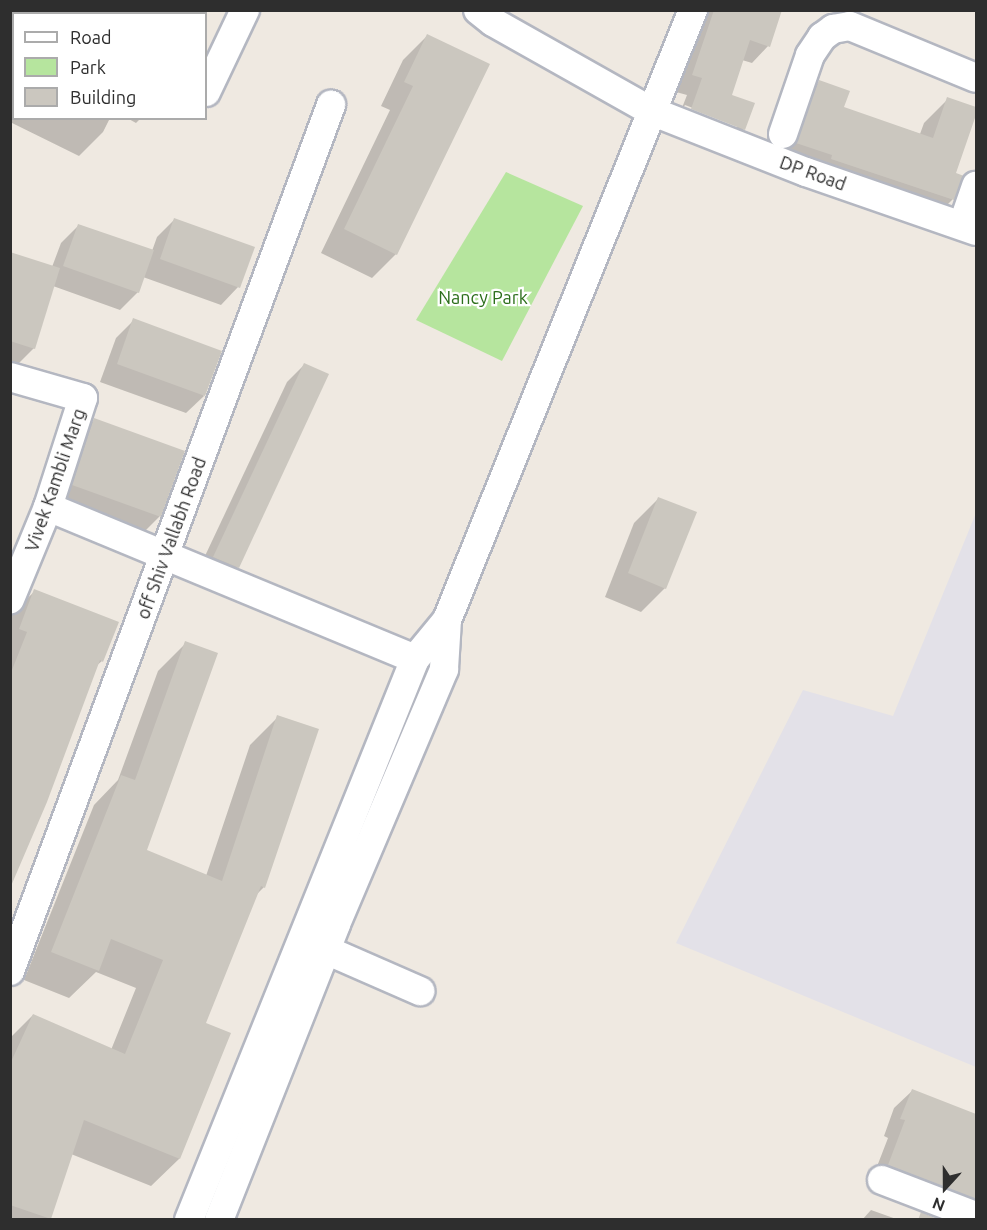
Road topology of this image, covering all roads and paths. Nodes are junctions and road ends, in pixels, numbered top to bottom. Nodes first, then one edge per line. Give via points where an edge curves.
1 (478, 10) edge
2 (693, 10) edge
3 (235, 14) edge
4 (976, 78) edge
5 (207, 89) edge
6 (331, 105) dead end
7 (651, 111) junction
8 (976, 186) edge
9 (870, 190) junction
10 (966, 220) edge
11 (10, 377) edge
12 (48, 507) junction
13 (165, 555) junction
14 (10, 599) edge
15 (447, 620) junction
16 (415, 659) junction
17 (326, 950) junction
18 (10, 971) edge
19 (420, 991) dead end
20 (882, 1180) dead end
21 (976, 1216) edge
22 (189, 1220) edge
23 (219, 1220) edge

1 - 7 street, DP Road
2 - 7 street
3 - 5 street
4 - 9 street via 850,26 833,29 822,37 810,55 786,147
6 - 13 street, off Shiv Vallabh Road
7 - 9 street, DP Road via 806,172
7 - 15 street
8 - 10 street
9 - 10 street, DP Road
11 - 12 street, Vivek Kambli Marg via 83,398
12 - 13 street
12 - 14 street, Vivek Kambli Marg
13 - 16 street
13 - 18 street, off Shiv Vallabh Road
15 - 16 street
15 - 17 street via 444,669
16 - 22 street
17 - 19 street
17 - 23 street
20 - 21 street

